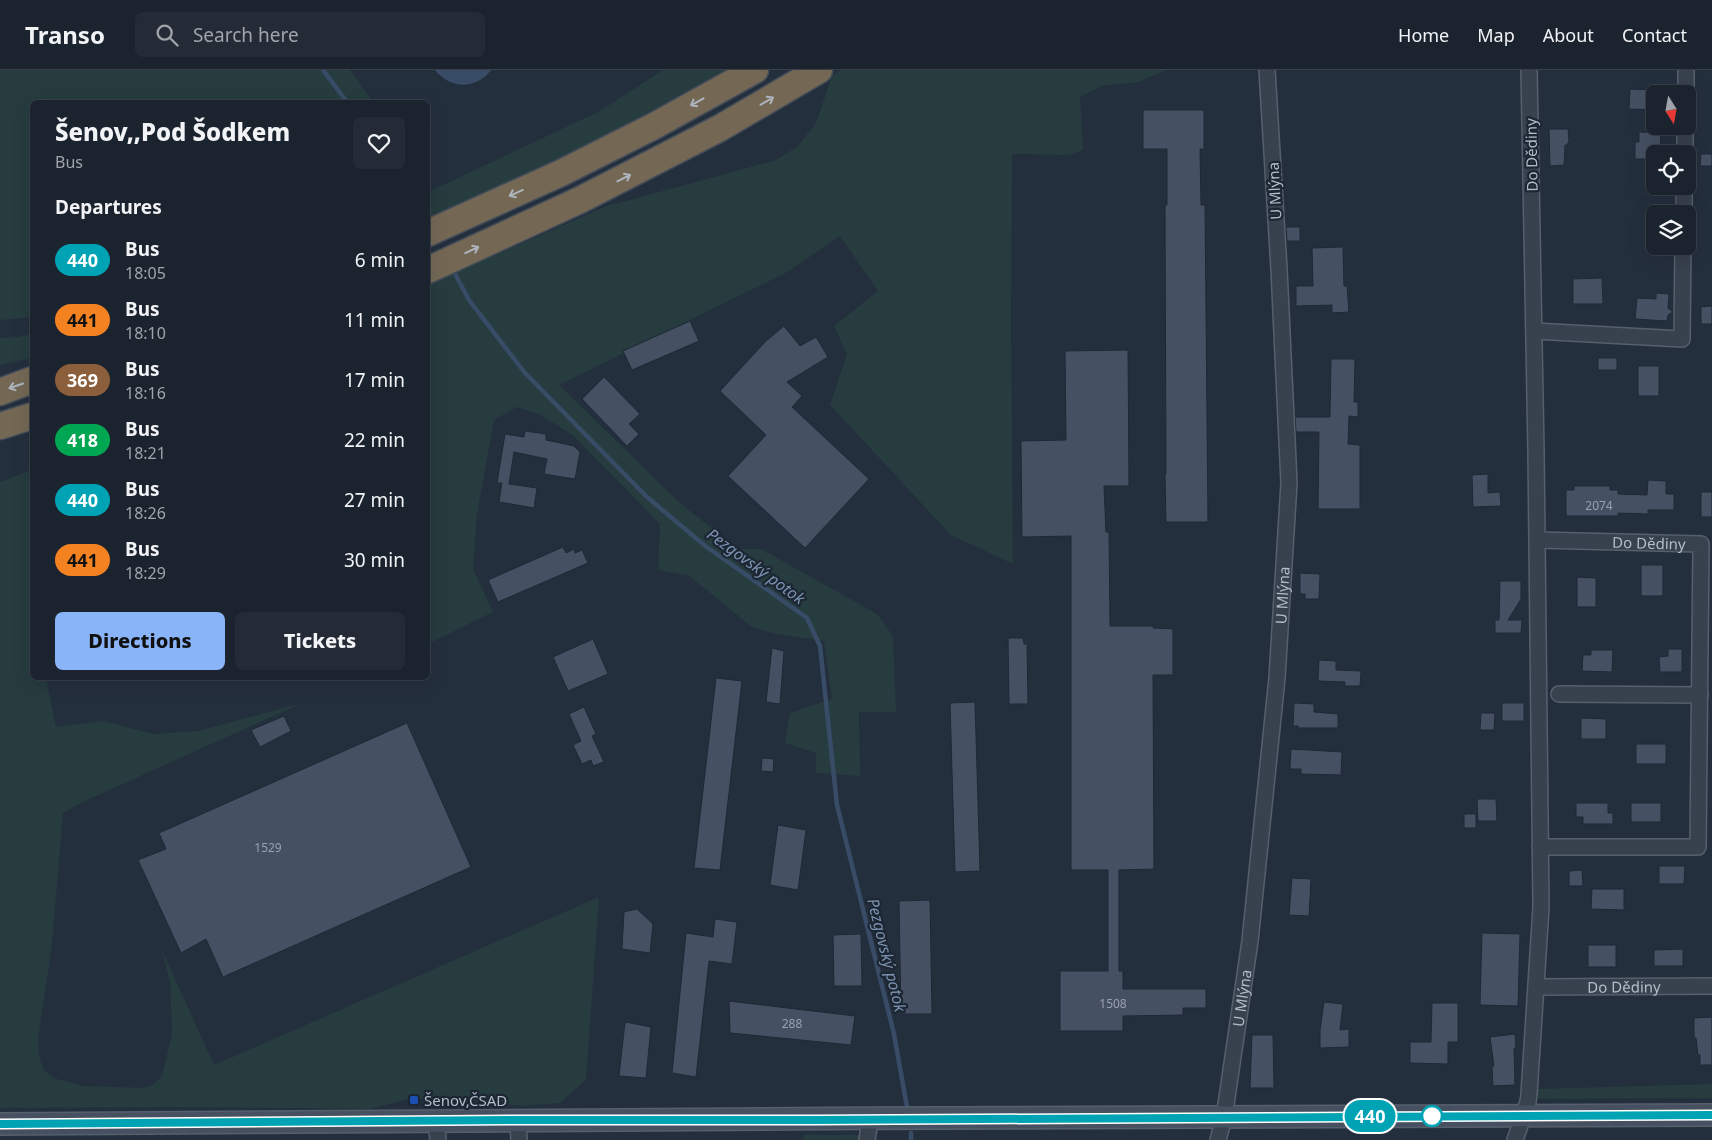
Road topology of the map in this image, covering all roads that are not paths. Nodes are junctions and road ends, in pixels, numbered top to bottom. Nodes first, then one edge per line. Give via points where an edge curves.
1 (755, 70) edge
2 (819, 70) edge
3 (1267, 70) edge
4 (1529, 70) edge
5 (1686, 70) edge
6 (1686, 85) edge
7 (430, 232) edge
8 (1683, 255) edge
9 (430, 269) edge
10 (1534, 331) junction
11 (30, 381) edge
12 (0, 392) edge
13 (30, 417) edge
14 (0, 426) edge
15 (1537, 540) junction
16 (1559, 694) dead end
17 (1700, 695) junction
18 (1540, 847) junction
19 (1712, 986) edge
20 (1536, 987) junction
21 (1712, 1115) edge
22 (1524, 1116) junction
23 (1224, 1118) junction
24 (0, 1124) edge
25 (437, 1130) edge
26 (518, 1130) edge
27 (868, 1130) edge
28 (1218, 1140) edge
29 (1515, 1140) edge

1 -> 7 highway via 561,173
9 -> 2 highway via 580,200 720,128
3 - 23 street, U Mlýna via 1288,483 1277,678 1253,912
4 - 10 street, Do Dědiny
5 - 6 street
8 - 10 street via 1682,339
10 - 15 street, Do Dědiny
11 -> 12 highway
13 - 14 highway
15 - 17 street, Do Dědiny via 1700,544
15 - 18 street, Do Dědiny
16 - 17 street
17 - 18 street, Do Dědiny via 1698,847
18 - 20 street, Do Dědiny
19 - 20 street, Do Dědiny
20 - 22 street, Do Dědiny via 1529,1094
21 - 22 main road
22 - 23 main road
22 - 29 street, Do Dědiny
23 - 27 main road
23 - 28 street, U Mlýna
24 - 25 main road
25 - 26 main road
26 - 27 main road

